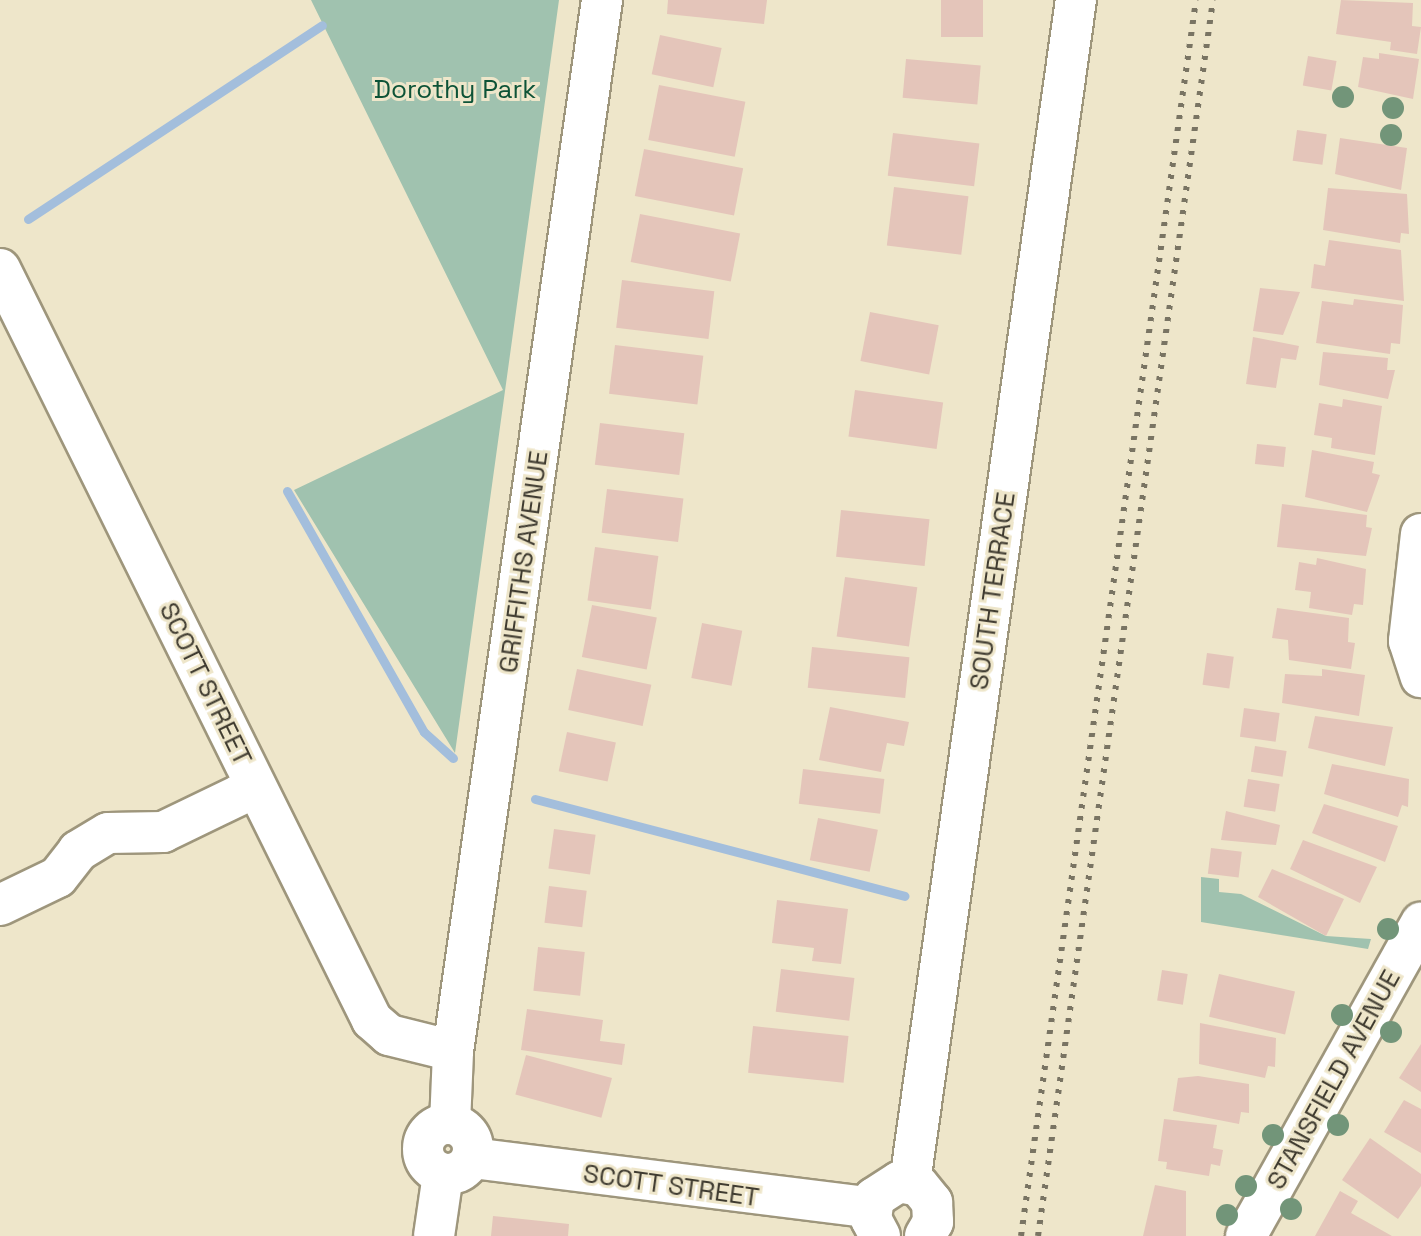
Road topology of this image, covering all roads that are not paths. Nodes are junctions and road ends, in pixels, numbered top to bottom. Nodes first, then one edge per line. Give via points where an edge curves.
1 (602, 0) edge
2 (1076, 0) edge
3 (0, 269) edge
4 (10, 312) edge
5 (1421, 534) edge
6 (1419, 669) edge
7 (256, 787) junction
8 (0, 905) edge
9 (1421, 923) edge
10 (453, 1051) junction
11 (458, 1166) junction
12 (910, 1182) junction
13 (875, 1222) edge
14 (434, 1236) edge
15 (925, 1236) edge
16 (1246, 1236) edge

1 - 10 street, GRIFFITHS AVENUE
2 - 12 street, SOUTH TERRACE
3 - 4 street, SCOTT STREET
4 - 7 street, SCOTT STREET
5 - 6 street via 1409,641
7 - 8 street via 163,832 108,833 78,851 58,877
7 - 10 street, SCOTT STREET via 372,1020 389,1035
9 - 16 street, STANSFIELD AVENUE
10 - 11 street, GRIFFITHS AVENUE via 450,1124 467,1132
11 - 13 street, SCOTT STREET via 724,1194
11 - 14 street
12 - 13 street via 889,1184
12 - 15 street via 932,1202 933,1222

